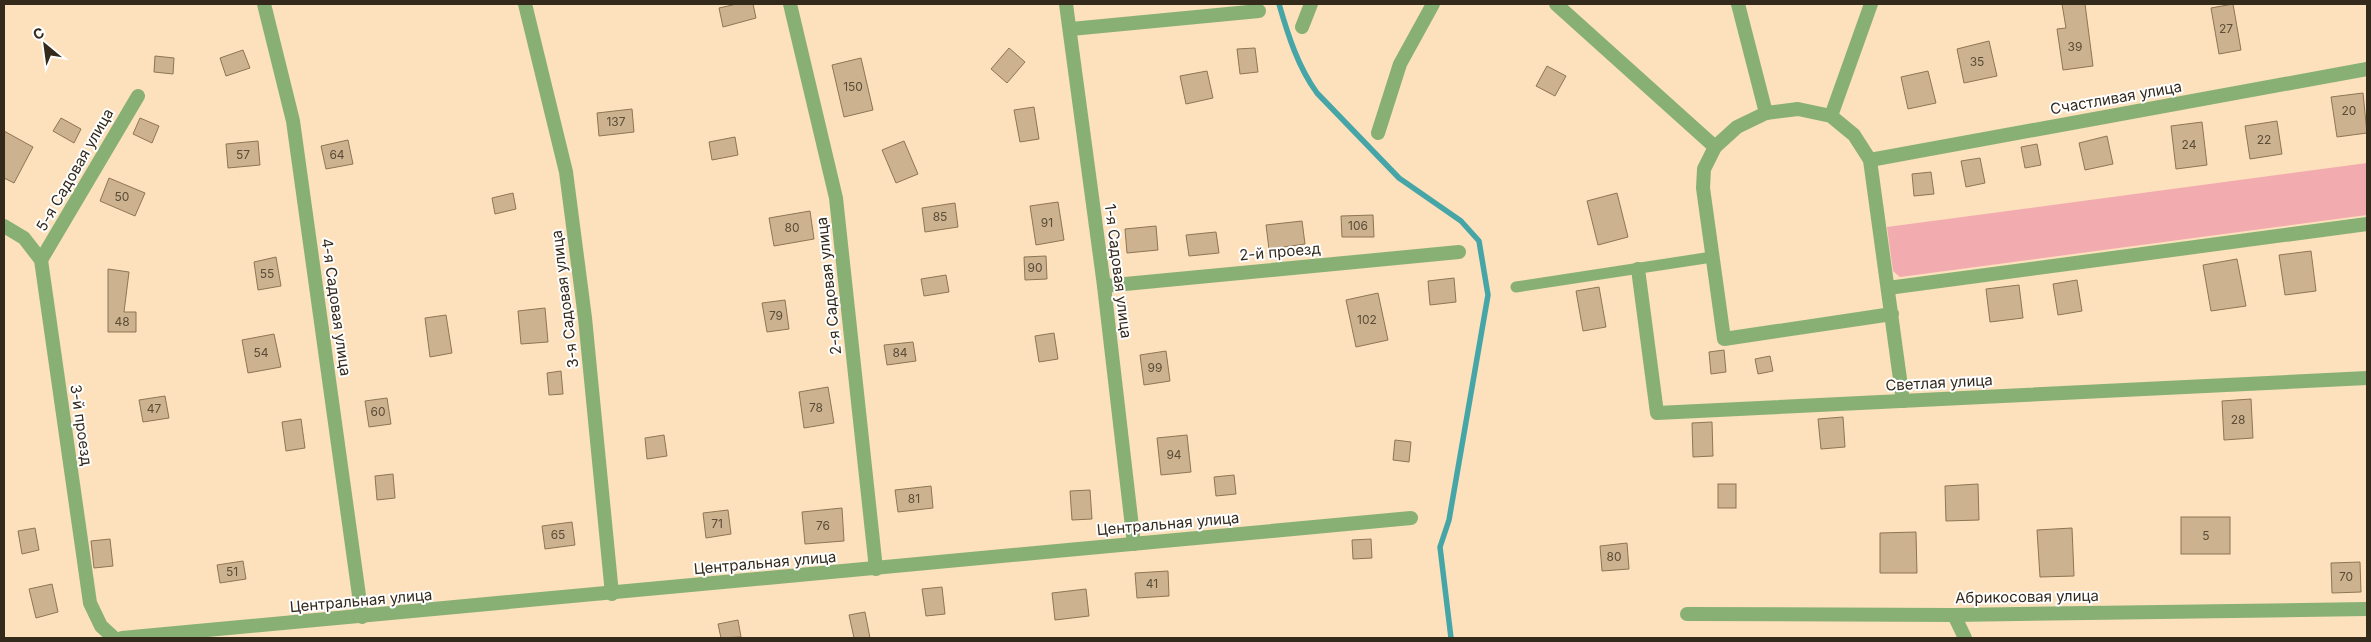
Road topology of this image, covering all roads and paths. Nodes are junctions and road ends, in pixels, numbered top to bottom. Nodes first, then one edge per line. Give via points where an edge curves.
1 (264, 4) edge
2 (526, 4) edge
3 (790, 4) edge
4 (1066, 4) edge
5 (1311, 4) edge
6 (1433, 4) edge
7 (1556, 4) edge
8 (1738, 4) edge
9 (1872, 4) edge
10 (1259, 11) dead end
11 (1302, 27) dead end
12 (1071, 30) junction
13 (2367, 69) edge
14 (138, 96) dead end
15 (1766, 113) junction
16 (1831, 116) junction
17 (1378, 132) dead end
18 (1716, 147) junction
19 (1870, 160) junction
20 (2367, 224) edge
21 (4, 226) edge
22 (1459, 252) dead end
23 (1712, 257) junction
24 (41, 260) junction
25 (1638, 269) junction
26 (1104, 286) junction
27 (1516, 287) dead end
28 (1888, 288) junction
29 (1892, 314) junction
30 (2367, 378) edge
31 (1903, 401) junction
32 (1411, 518) dead end
33 (1134, 544) junction
34 (876, 569) junction
35 (612, 594) junction
36 (2367, 609) edge
37 (1687, 614) dead end
38 (1954, 615) junction
39 (362, 617) junction
40 (114, 638) edge
41 (122, 638) edge
42 (1965, 638) edge

1 - 39 street, 4-я Садовая улица via 293,120
2 - 35 street, 3-я Садовая улица via 566,172 585,318
3 - 34 street, 2-я Садовая улица via 836,198
4 - 12 street, 1-я Садовая улица
5 - 11 street
6 - 17 street via 1400,64
7 - 18 street
8 - 15 street
9 - 16 street
10 - 12 street
12 - 26 street, 1-я Садовая улица
13 - 19 street, Счастливая улица
14 - 24 street, 5-я Садовая улица
15 - 16 street via 1798,109
15 - 18 street via 1737,127
16 - 19 street via 1854,135
18 - 23 street via 1704,169 1703,188
19 - 28 street
20 - 28 street
21 - 24 street, 3-й проезд via 24,238
22 - 26 street, 2-й проезд
23 - 25 lane
23 - 29 street via 1724,339
24 - 40 street, 3-й проезд via 90,603 101,626
25 - 27 lane
25 - 31 street, Светлая улица via 1657,413
26 - 33 street, 1-я Садовая улица
28 - 29 street
29 - 31 street
30 - 31 street, Светлая улица
32 - 33 street, Центральная улица
33 - 34 street, Центральная улица
34 - 35 street, Центральная улица
35 - 39 street, Центральная улица
36 - 38 street, Абрикосовая улица
37 - 38 street, Абрикосовая улица
38 - 42 street
39 - 41 street, Центральная улица

